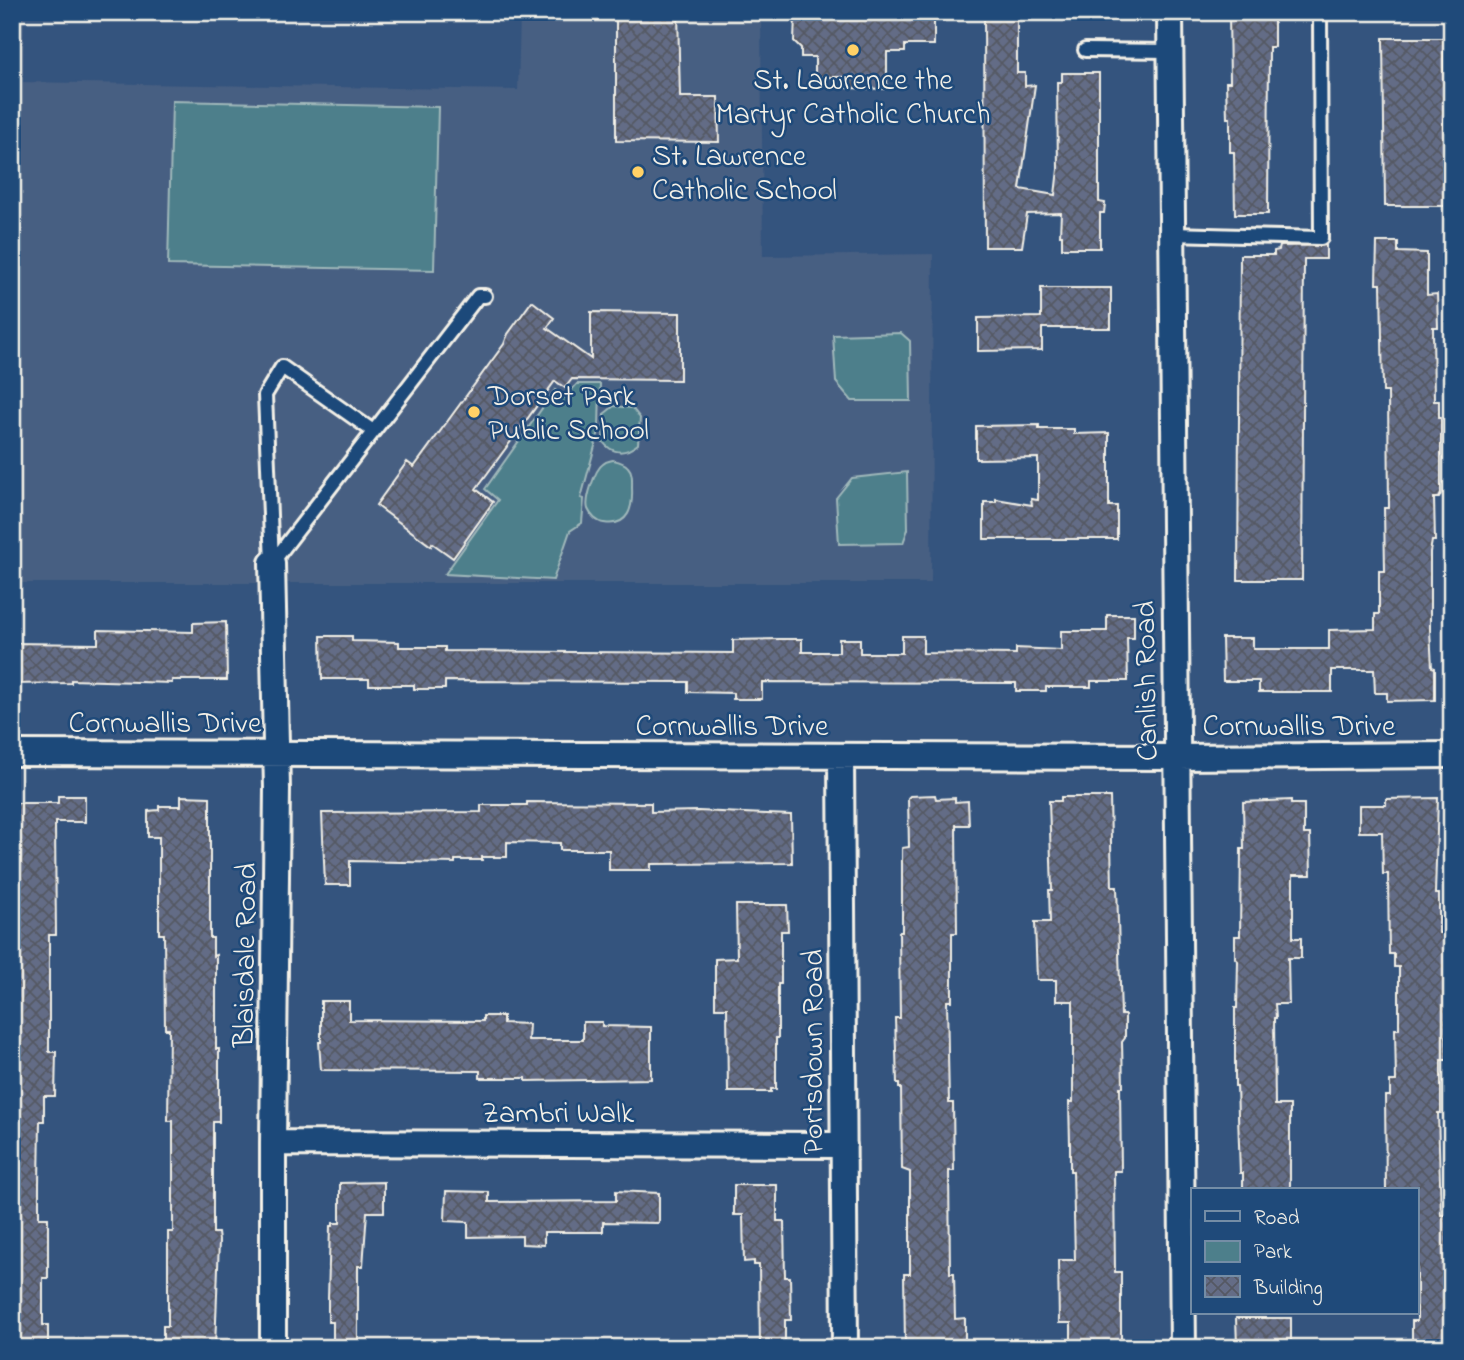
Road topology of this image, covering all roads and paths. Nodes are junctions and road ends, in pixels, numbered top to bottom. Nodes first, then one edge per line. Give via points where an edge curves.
1 (1170, 12) edge
2 (1320, 12) edge
3 (1086, 50) dead end
4 (1170, 51) junction
5 (1172, 234) junction
6 (485, 296) dead end
7 (373, 431) junction
8 (272, 563) junction
9 (12, 753) edge
10 (276, 754) junction
11 (1452, 755) edge
12 (841, 757) junction
13 (1178, 757) junction
14 (273, 1143) junction
15 (844, 1145) junction
16 (273, 1348) edge
17 (845, 1348) edge
18 (1182, 1348) edge

1 - 4 street, Canlish Road
2 - 5 lane via 1321,238
3 - 4 lane
4 - 5 street, Canlish Road
5 - 13 street, Canlish Road
6 - 7 lane via 478,296
7 - 8 lane
7 - 8 lane via 282,367 265,396
8 - 10 street, Blaisdale Road
9 - 10 street, Cornwallis Drive
10 - 12 street, Cornwallis Drive
10 - 14 street, Blaisdale Road
11 - 13 street, Cornwallis Drive
12 - 13 street, Cornwallis Drive
12 - 15 street, Portsdown Road
13 - 18 street, Canlish Road
14 - 15 street, Zambri Walk
14 - 16 street, Blaisdale Road
15 - 17 street, Portsdown Road

